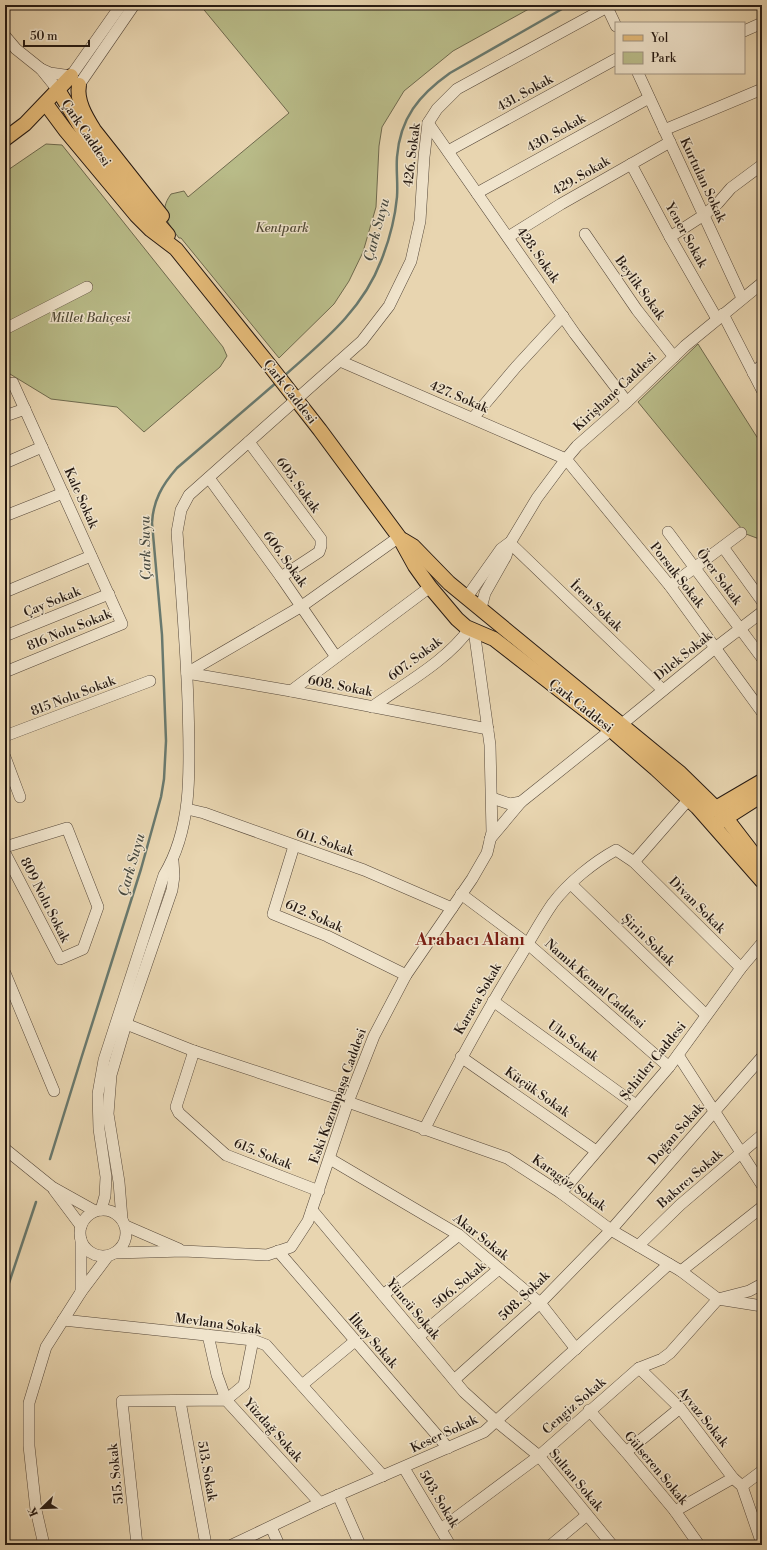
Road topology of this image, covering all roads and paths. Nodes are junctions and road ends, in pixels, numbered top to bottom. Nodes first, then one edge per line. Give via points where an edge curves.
1 (121, 5) edge
2 (134, 5) edge
3 (609, 6) edge
4 (615, 23) edge
5 (762, 23) edge
6 (745, 31) edge
7 (5, 36) edge
8 (615, 60) edge
9 (41, 69) junction
10 (641, 74) edge
11 (75, 81) junction
12 (762, 89) edge
13 (60, 94) junction
14 (649, 98) junction
15 (46, 104) junction
16 (428, 123) junction
17 (664, 130) junction
18 (5, 139) edge
19 (670, 142) junction
20 (448, 151) junction
21 (631, 164) junction
22 (762, 165) edge
23 (477, 193) junction
24 (704, 215) junction
25 (585, 234) dead end
26 (508, 237) junction
27 (670, 237) junction
28 (173, 244) junction
29 (761, 285) edge
30 (87, 287) dead end
31 (742, 298) junction
32 (563, 316) junction
33 (720, 317) junction
34 (5, 329) edge
35 (674, 357) junction
36 (340, 361) junction
37 (762, 365) edge
38 (753, 373) junction
39 (9, 384) edge
40 (762, 390) edge
41 (294, 397) junction
42 (627, 402) junction
43 (25, 409) junction
44 (5, 416) edge
45 (473, 418) junction
46 (249, 442) junction
47 (42, 447) junction
48 (566, 459) junction
49 (5, 463) edge
50 (209, 478) junction
51 (63, 493) junction
52 (5, 516) edge
53 (668, 532) dead end
54 (741, 533) dead end
55 (399, 537) junction
56 (510, 543) junction
57 (723, 547) junction
58 (91, 556) junction
59 (695, 568) junction
60 (281, 577) junction
61 (670, 586) junction
62 (430, 587) junction
63 (5, 592) edge
64 (109, 594) junction
65 (467, 597) junction
66 (762, 601) edge
67 (302, 606) junction
68 (481, 608) junction
69 (762, 612) edge
70 (457, 619) junction
71 (122, 624) joint
72 (740, 628) junction
73 (472, 629) junction
74 (5, 636) edge
75 (715, 648) junction
76 (336, 657) junction
77 (762, 658) edge
78 (5, 672) edge
79 (187, 673) junction
80 (150, 681) dead end
81 (663, 690) junction
82 (291, 691) junction
83 (372, 707) junction
84 (761, 710) edge
85 (616, 727) junction
86 (488, 729) junction
87 (5, 736) edge
88 (5, 756) edge
89 (762, 781) edge
90 (762, 795) edge
91 (20, 797) dead end
92 (492, 798) junction
93 (689, 799) junction
94 (521, 802) junction
95 (187, 809) junction
96 (715, 817) junction
97 (490, 840) junction
98 (294, 846) junction
99 (5, 847) edge
100 (5, 853) edge
101 (173, 861) junction
102 (634, 862) junction
103 (762, 865) edge
104 (762, 881) edge
105 (571, 884) junction
106 (461, 894) junction
107 (452, 908) junction
108 (762, 943) edge
109 (528, 944) junction
110 (741, 968) junction
111 (5, 973) edge
112 (406, 975) junction
113 (493, 1001) junction
114 (706, 1015) junction
115 (126, 1024) junction
116 (194, 1051) junction
117 (678, 1055) junction
118 (461, 1057) junction
119 (762, 1057) edge
120 (669, 1067) junction
121 (54, 1091) dead end
122 (348, 1102) junction
123 (636, 1104) junction
124 (714, 1112) junction
125 (424, 1130) junction
126 (762, 1135) edge
127 (5, 1149) edge
128 (596, 1151) junction
129 (741, 1154) junction
130 (330, 1158) junction
131 (762, 1185) edge
132 (52, 1187) junction
133 (319, 1192) junction
134 (561, 1193) junction
135 (762, 1207) edge
136 (312, 1210) junction
137 (98, 1211) junction
138 (124, 1223) junction
139 (81, 1226) junction
140 (611, 1230) junction
141 (459, 1235) junction
142 (81, 1240) junction
143 (638, 1246) junction
144 (183, 1251) junction
145 (278, 1251) junction
146 (112, 1254) junction
147 (669, 1264) junction
148 (499, 1269) junction
149 (681, 1271) junction
150 (762, 1284) edge
151 (81, 1292) junction
152 (383, 1295) junction
153 (718, 1298) junction
154 (540, 1303) junction
155 (762, 1306) edge
156 (63, 1320) junction
157 (208, 1335) junction
158 (418, 1337) junction
159 (253, 1340) junction
160 (355, 1341) junction
161 (576, 1349) junction
162 (639, 1368) junction
163 (454, 1380) junction
164 (302, 1385) junction
165 (122, 1400) joint
166 (226, 1400) junction
167 (180, 1401) junction
168 (680, 1408) junction
169 (589, 1410) junction
170 (496, 1421) junction
171 (448, 1448) junction
172 (626, 1452) junction
173 (539, 1456) junction
174 (404, 1468) junction
175 (762, 1471) edge
176 (383, 1476) junction
177 (734, 1478) junction
178 (742, 1486) junction
179 (338, 1496) junction
180 (320, 1503) junction
181 (675, 1511) junction
182 (587, 1515) junction
183 (271, 1527) junction
184 (441, 1529) junction
185 (42, 1542) edge
186 (696, 1544) edge
187 (762, 1544) edge
188 (137, 1545) edge
189 (206, 1545) edge
190 (232, 1545) edge
191 (279, 1545) edge
192 (360, 1545) edge
193 (450, 1545) edge
194 (551, 1545) edge
195 (612, 1545) edge

1 - 11 street
2 - 11 street
3 - 4 street
3 - 16 street, 426. Sokak via 457,89 436,109
5 - 6 street
7 - 9 street via 16,49
8 - 20 street, 431. Sokak
9 - 11 street
9 - 13 street
10 - 14 street, Kurtulan Sokak
11 - 13 main road
11 - 28 main road via 86,117 167,223
12 - 17 street
13 - 15 main road
13 - 28 main road, Çark Caddesi via 95,150
14 - 17 street, Kurtulan Sokak
14 - 23 street, 430. Sokak
15 - 18 main road
15 - 28 main road, Çark Caddesi via 136,215 150,230
16 - 20 street, 428. Sokak
16 - 36 street, 426. Sokak via 420,221 411,261 389,306 362,341
17 - 19 street, Kurtulan Sokak
19 - 21 street, 429. Sokak
19 - 24 street, Kurtulan Sokak
20 - 23 street, 428. Sokak
21 - 26 street, 429. Sokak
21 - 27 street, Yener Sokak
22 - 24 street via 731,188
23 - 26 street, 428. Sokak
24 - 27 street
24 - 31 street, Kurtulan Sokak
25 - 35 street, Beylik Sokak via 637,310
26 - 32 street, 428. Sokak
27 - 33 street, Yener Sokak
28 - 41 main road, Çark Caddesi
29 - 31 street, Kirişhane Caddesi
30 - 34 street
31 - 33 street, Kirişhane Caddesi
32 - 42 street, 428. Sokak
32 - 45 street
33 - 35 street, Kirişhane Caddesi
33 - 38 street, Yener Sokak
35 - 42 street, Kirişhane Caddesi
36 - 41 street, 426. Sokak
36 - 45 street, 427. Sokak
37 - 38 street
38 - 40 street, Yener Sokak
39 - 43 street, Kale Sokak
41 - 46 street, 426. Sokak
41 - 55 main road, Çark Caddesi
42 - 48 street, Kirişhane Caddesi
43 - 44 street
43 - 47 street, Kale Sokak
45 - 48 street, 427. Sokak
46 - 50 street, 426. Sokak
46 - 60 street, 605. Sokak via 321,539 319,552
47 - 49 street
47 - 51 street, Kale Sokak
48 - 56 street, Kirişhane Caddesi via 537,498
48 - 61 street, Porsuk Sokak
50 - 60 street, 606. Sokak
50 - 79 street, 426. Sokak via 189,495 181,510 177,532
51 - 52 street
51 - 58 street, Kale Sokak
53 - 59 street, Örer Sokak
54 - 57 street
55 - 62 main road, Çark Caddesi via 414,566
55 - 65 main road, Çark Caddesi via 413,546 449,583
55 - 67 street
56 - 65 street, Kirişhane Caddesi via 501,549
56 - 68 street, Kirişhane Caddesi via 506,556 485,593
56 - 81 street, İrem Sokak
57 - 59 street
57 - 66 street
58 - 63 street
58 - 64 street, Kale Sokak
59 - 61 street
59 - 72 street, Örer Sokak
60 - 67 street, 606. Sokak
61 - 75 street, Porsuk Sokak
62 - 70 main road, Çark Caddesi
62 - 76 street
64 - 71 street, Kale Sokak
64 - 74 street, Çay Sokak
65 - 68 main road, Çark Caddesi
65 - 70 main road via 459,608
67 - 76 street, 606. Sokak
67 - 79 street
68 - 73 main road via 480,625
68 - 85 main road, Çark Caddesi
69 - 72 street, Dilek Sokak
70 - 73 main road, Çark Caddesi
71 - 78 street, 816 Nolu Sokak
72 - 75 street, Dilek Sokak
72 - 77 street, Örer Sokak
73 - 83 street, 607. Sokak via 435,663
73 - 85 main road, Çark Caddesi via 494,638
73 - 86 street, Eski Kazımpaşa Caddesi
75 - 81 street, Dilek Sokak
75 - 84 street, Porsuk Sokak
76 - 82 street
79 - 82 street, 608. Sokak
79 - 95 street, 426. Sokak
80 - 87 street, 815 Nolu Sokak
81 - 85 street, Dilek Sokak
82 - 83 street, 608. Sokak
83 - 86 street, 608. Sokak
85 - 93 main road, Çark Caddesi
85 - 94 street, Dilek Sokak
85 - 96 main road, Çark Caddesi via 680,773
86 - 92 street, Eski Kazımpaşa Caddesi
88 - 91 street
89 - 96 main road
90 - 96 main road
92 - 94 street via 510,804
92 - 97 street, Eski Kazımpaşa Caddesi
93 - 96 main road, Çark Caddesi
93 - 102 street
94 - 97 street, Dilek Sokak
95 - 98 street, 611. Sokak
95 - 101 street, 426. Sokak
96 - 103 main road, Çark Caddesi
96 - 104 main road, Çark Caddesi
97 - 106 street, Eski Kazımpaşa Caddesi via 487,853
98 - 107 street, 611. Sokak via 364,870
98 - 112 street, 612. Sokak via 273,914 327,936
99 - 100 street, 809 Nolu Sokak via 67,828 98,907 83,949 60,959
101 - 115 street via 172,890
101 - 137 street via 164,875 104,1060 98,1094 99,1129 106,1177 105,1196
102 - 105 street, Karaca Sokak via 616,850 601,858
102 - 110 street, Divan Sokak
105 - 109 street, Karaca Sokak via 554,902
105 - 114 street, Şirin Sokak
106 - 107 street, Eski Kazımpaşa Caddesi
106 - 109 street, Namık Kemal Caddesi
107 - 112 street, Eski Kazımpaşa Caddesi
108 - 110 street, Şehitler Caddesi
109 - 113 street, Karaca Sokak
109 - 120 street, Namık Kemal Caddesi
110 - 114 street, Şehitler Caddesi
111 - 121 street
112 - 122 street, Eski Kazımpaşa Caddesi via 374,1036
113 - 118 street, Karaca Sokak
113 - 123 street, Ulu Sokak
114 - 117 street, Şehitler Caddesi
115 - 116 street
115 - 138 street via 111,1075 108,1114
116 - 122 street
116 - 133 street, 615. Sokak via 176,1107 179,1113 226,1155
117 - 120 street, Şehitler Caddesi
117 - 124 street
118 - 125 street, Karaca Sokak
118 - 128 street, Küçük Sokak
119 - 124 street, Doğan Sokak
120 - 123 street, Şehitler Caddesi
122 - 125 street, Karagöz Sokak
122 - 130 street, Eski Kazımpaşa Caddesi
123 - 128 street, Şehitler Caddesi
124 - 129 street
124 - 140 street, Doğan Sokak
125 - 134 street, Karagöz Sokak via 508,1158
126 - 129 street, Bakırcı Sokak
127 - 132 street
128 - 134 street, Şehitler Caddesi
129 - 131 street
129 - 143 street, Bakırcı Sokak via 680,1205
130 - 133 street, Eski Kazımpaşa Caddesi
130 - 141 street, Akar Sokak
132 - 137 street
132 - 139 street
133 - 136 street, Eski Kazımpaşa Caddesi
134 - 140 street, Karagöz Sokak
135 - 149 street
136 - 145 street, Eski Kazımpaşa Caddesi via 291,1247
136 - 152 street, Yüncü Sokak
137 - 138 street via 109,1210
137 - 139 street via 84,1220
138 - 144 street, Eski Kazımpaşa Caddesi
138 - 146 street via 127,1234 125,1241 121,1248
139 - 142 street
140 - 143 street, Karagöz Sokak
140 - 154 street, 508. Sokak
141 - 148 street, Akar Sokak
141 - 152 street
142 - 146 street via 95,1255
142 - 151 street
143 - 147 street, Karagöz Sokak
144 - 145 street, Eski Kazımpaşa Caddesi via 267,1255
144 - 146 street, Eski Kazımpaşa Caddesi
145 - 160 street, İlkay Sokak
146 - 151 street
147 - 149 street, Karagöz Sokak
147 - 161 street, Keser Sokak
148 - 154 street, Akar Sokak
148 - 158 street, 506. Sokak
149 - 153 street, Karagöz Sokak
150 - 153 street via 748,1291
151 - 156 street
152 - 158 street, Yüncü Sokak
153 - 155 street, Karagöz Sokak
153 - 162 street, Cengiz Sokak via 670,1353
154 - 161 street, Akar Sokak
154 - 163 street, 508. Sokak
156 - 157 street, Mevlana Sokak
156 - 185 street via 46,1347 29,1403 29,1446
157 - 159 street, Mevlana Sokak
157 - 166 street
158 - 163 street, Yüncü Sokak
159 - 164 street, Mevlana Sokak via 266,1345
159 - 166 street via 244,1385
160 - 164 street
160 - 171 street, İlkay Sokak
161 - 170 street, Keser Sokak
162 - 168 street, Ayvaz Sokak
162 - 169 street, Cengiz Sokak
163 - 170 street, Yüncü Sokak
164 - 176 street, Mevlana Sokak
165 - 167 street, Yüzdağ Sokak
165 - 188 street, 515. Sokak
166 - 167 street, Yüzdağ Sokak
166 - 180 street, Yüzdağ Sokak
167 - 189 street, 513. Sokak
168 - 172 street
168 - 177 street, Ayvaz Sokak
169 - 172 street, Gülseren Sokak
169 - 173 street, Cengiz Sokak
170 - 171 street, Keser Sokak via 484,1432
170 - 173 street, Sultan Sokak
171 - 174 street, Keser Sokak
172 - 181 street, Gülseren Sokak
173 - 182 street, Sultan Sokak
173 - 184 street, Cengiz Sokak
174 - 176 street, Keser Sokak
174 - 184 street, 503. Sokak
175 - 178 street
176 - 179 street, Keser Sokak
177 - 178 street, Ayvaz Sokak
177 - 181 street
178 - 187 street
179 - 180 street, Keser Sokak
179 - 192 street
180 - 183 street, Keser Sokak
181 - 186 street, Gülseren Sokak
182 - 194 street
182 - 195 street, Sultan Sokak
183 - 190 street, Keser Sokak
183 - 191 street
184 - 193 street, 503. Sokak

